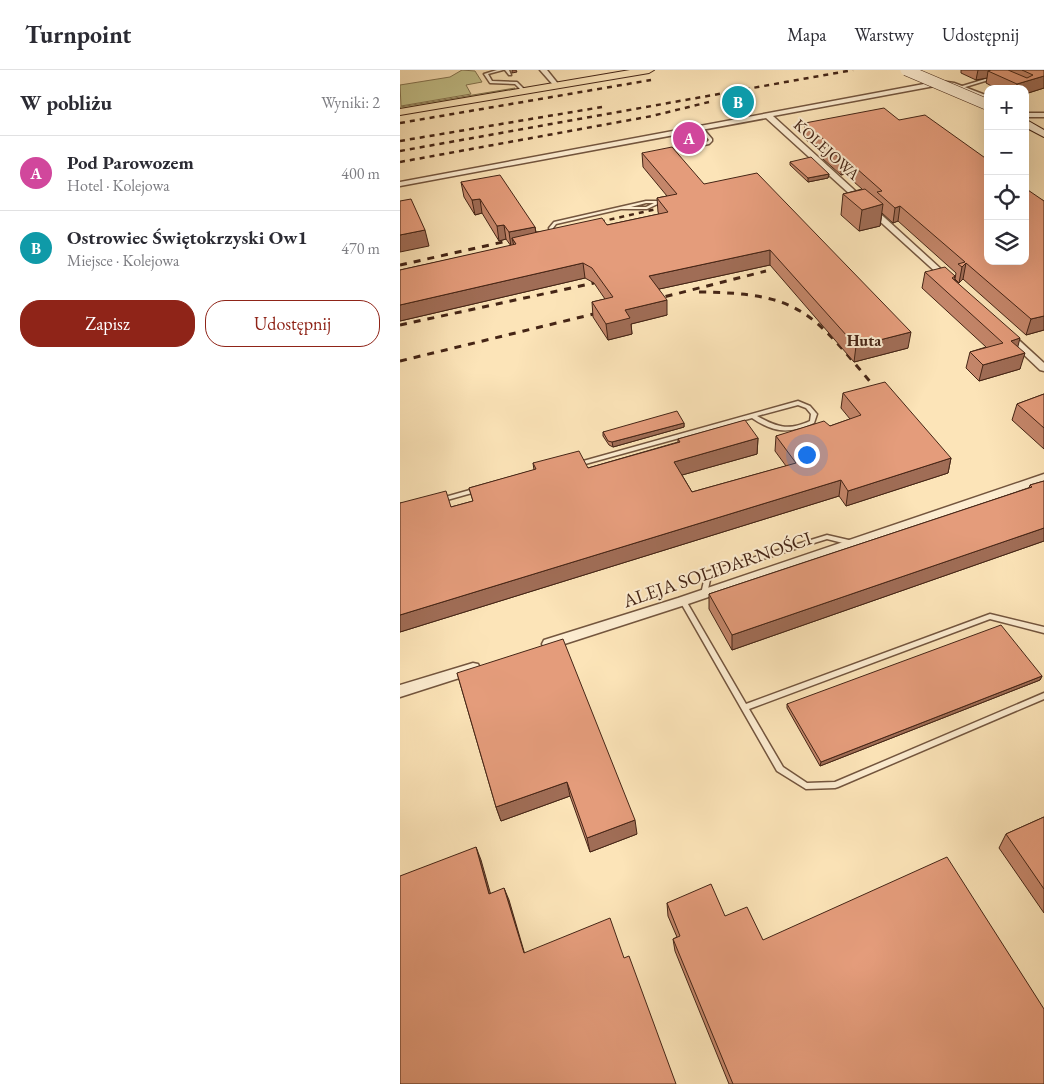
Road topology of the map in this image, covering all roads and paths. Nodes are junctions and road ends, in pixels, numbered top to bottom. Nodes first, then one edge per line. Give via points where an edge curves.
1 (501, 70) edge
2 (543, 70) edge
3 (649, 70) edge
4 (906, 70) edge
5 (998, 77) edge
6 (513, 78) dead end
7 (557, 86) junction
8 (520, 87) junction
9 (961, 87) junction
10 (984, 101) edge
11 (984, 102) edge
12 (400, 112) edge
13 (766, 114) junction
14 (1044, 115) edge
15 (1029, 120) edge
16 (1029, 120) edge
17 (1029, 121) edge
18 (1044, 126) edge
19 (701, 127) junction
20 (1044, 134) edge
21 (680, 149) dead end
22 (400, 184) edge
23 (622, 208) junction
24 (549, 239) edge
25 (957, 289) edge
26 (1001, 328) edge
27 (1044, 368) edge
28 (754, 417) junction
29 (574, 464) edge
30 (1044, 478) edge
31 (480, 490) edge
32 (432, 502) edge
33 (851, 543) junction
34 (704, 594) junction
35 (683, 601) junction
36 (1044, 630) edge
37 (533, 649) edge
38 (488, 663) edge
39 (400, 691) edge
40 (1044, 696) edge
41 (745, 707) junction

1 - 8 lane via 486,74 491,82
2 - 7 street
3 - 7 main road
4 - 11 main road, bridge
5 - 9 lane
6 - 8 lane
7 - 8 main road
8 - 12 main road
9 - 10 street, KOLEJOWA
9 - 13 street, KOLEJOWA via 940,83
13 - 19 street, KOLEJOWA
13 - 25 street, KOLEJOWA
14 - 15 street
16 - 18 main road
17 - 20 main road
19 - 21 lane via 712,140
19 - 22 street, KOLEJOWA
23 - 23 lane via 646,202 660,202 647,208
23 - 24 lane via 555,224
26 - 27 street
28 - 28 lane via 798,404 808,407 814,414 812,422 786,429 776,429
28 - 29 lane
30 - 33 street, ALEJA SOLIDARNOŚCI
31 - 32 lane
33 - 34 street, ALEJA SOLIDARNOŚCI
33 - 34 lane via 827,537 708,574
34 - 35 street, ALEJA SOLIDARNOŚCI
35 - 37 street, ALEJA SOLIDARNOŚCI
35 - 41 lane
36 - 41 lane via 990,616
38 - 39 street
40 - 41 lane via 834,785 806,786 780,769

